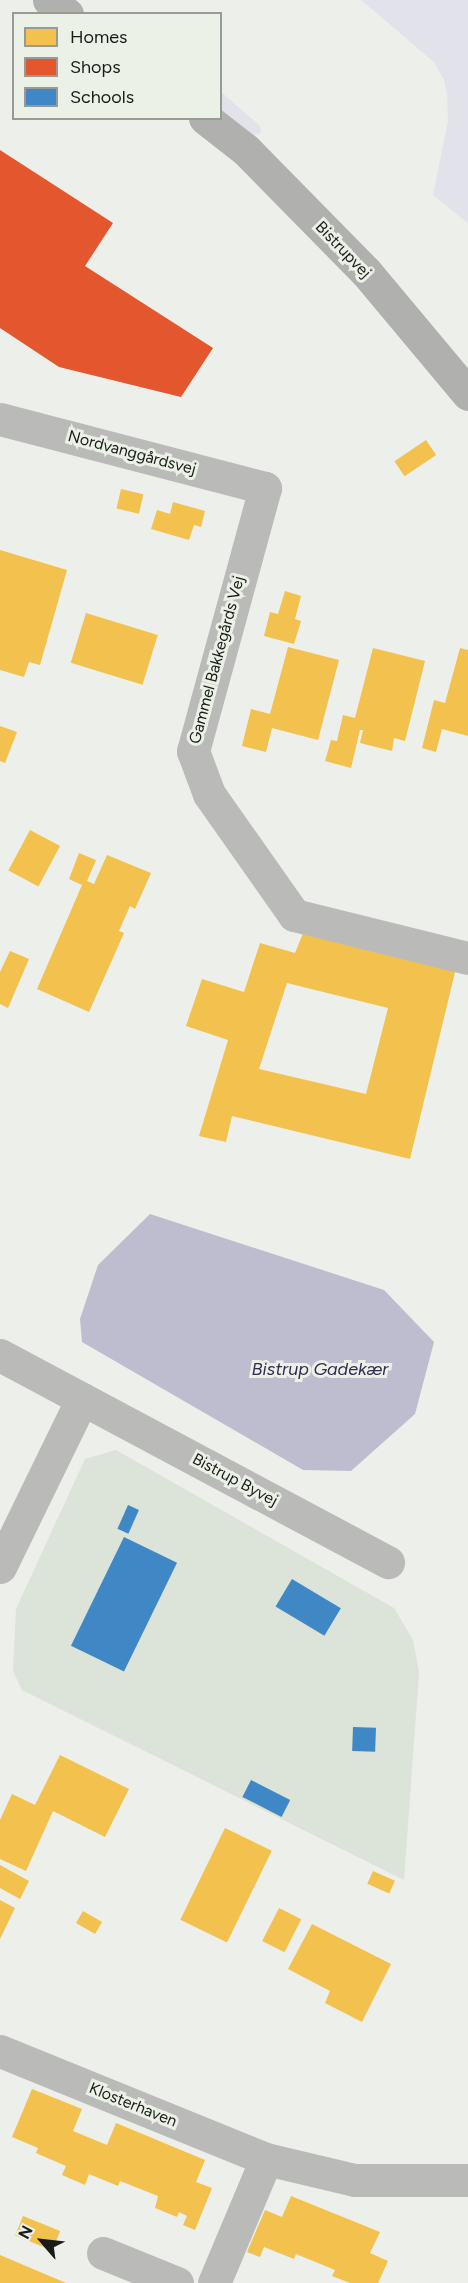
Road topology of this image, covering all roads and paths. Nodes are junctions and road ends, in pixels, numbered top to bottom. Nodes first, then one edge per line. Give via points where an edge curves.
1 (49, 0) edge
2 (64, 12) edge
3 (208, 120) edge
4 (468, 394) edge
5 (0, 419) edge
6 (265, 488) joint
7 (468, 958) edge
8 (0, 1355) edge
9 (82, 1399) junction
10 (388, 1562) dead end
11 (0, 1567) edge
12 (0, 2051) edge
13 (266, 2159) junction
14 (468, 2180) edge
15 (103, 2253) dead end
16 (177, 2283) edge
17 (214, 2283) edge

1 - 2 main road
3 - 4 main road, Bistrupvej via 246,150 366,272
5 - 6 street, Nordvanggårdsvej
6 - 7 street, Gammel Bakkegårds Vej via 193,751 209,794 294,915
8 - 9 street, Bistrup Byvej
9 - 10 street, Bistrup Byvej
9 - 11 street
12 - 13 street, Klosterhaven
13 - 14 street, Klosterhaven via 355,2180
13 - 17 street
15 - 16 street

